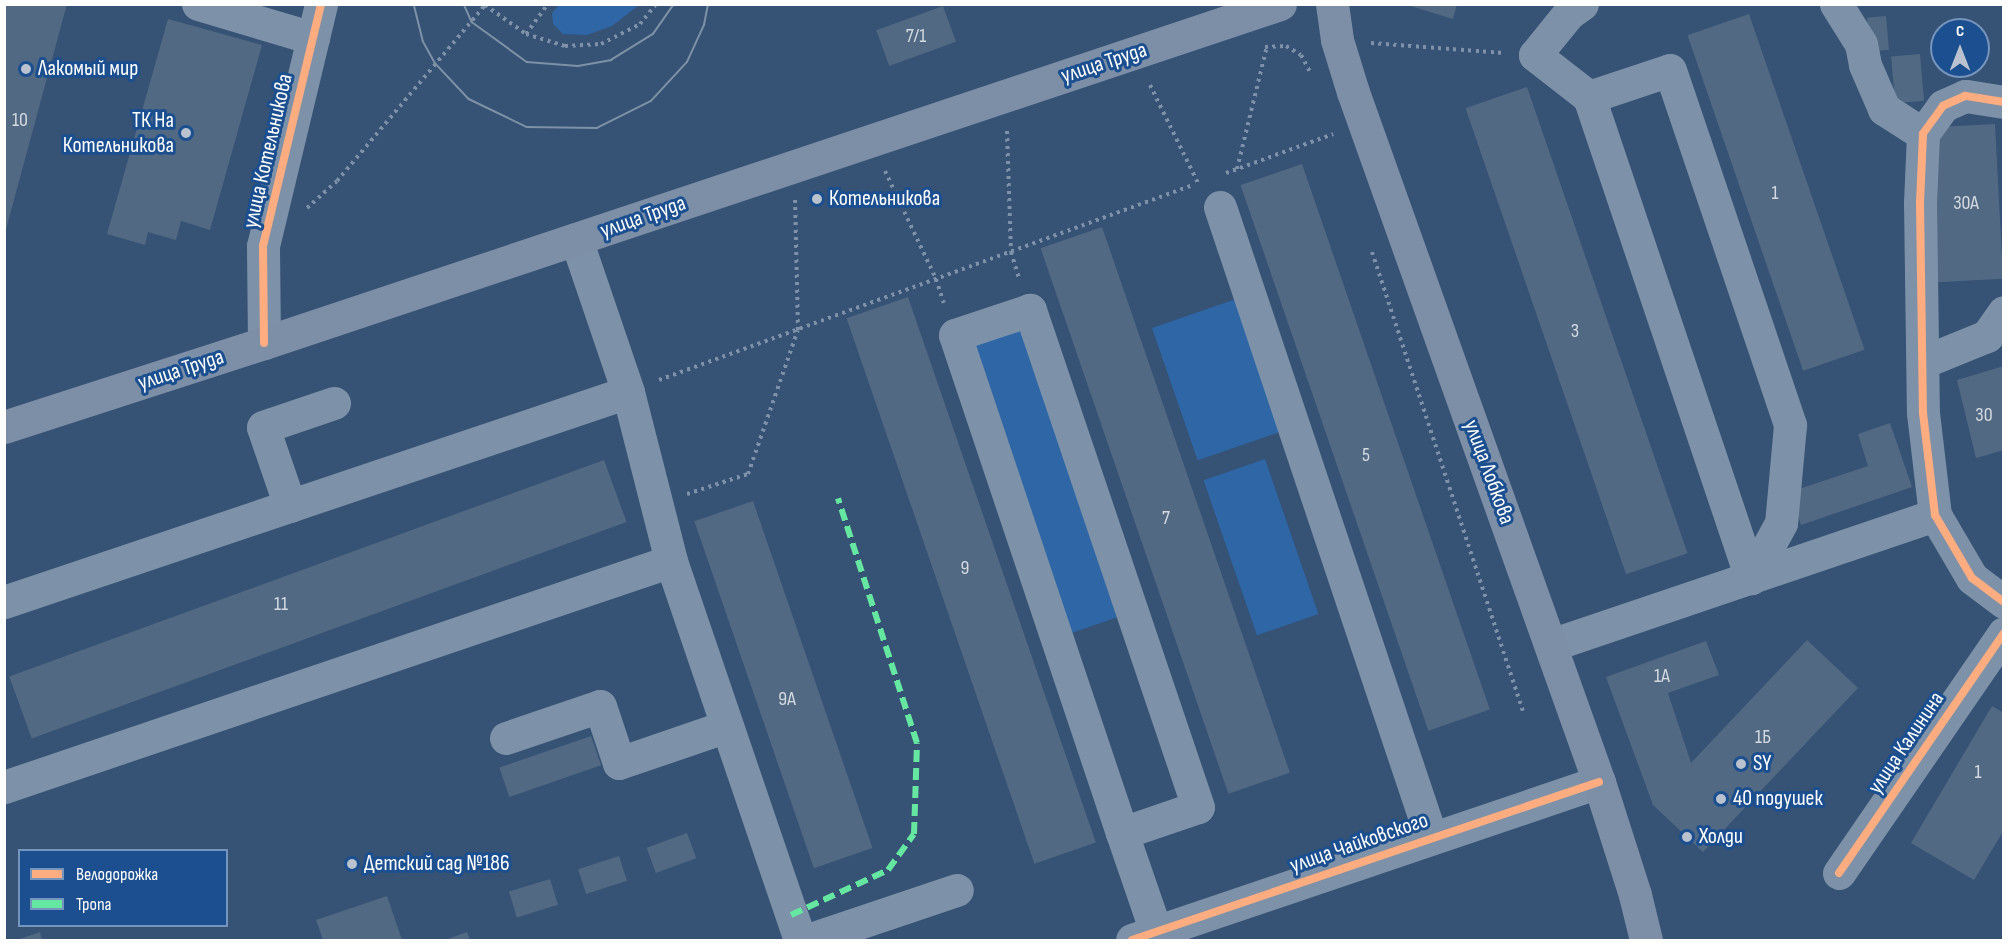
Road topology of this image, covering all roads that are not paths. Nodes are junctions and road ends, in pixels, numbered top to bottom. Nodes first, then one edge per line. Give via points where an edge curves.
1 (198, 4) edge
2 (321, 4) edge
3 (1280, 4) edge
4 (1332, 4) edge
5 (1582, 4) edge
6 (1836, 4) edge
7 (313, 38) junction
8 (1590, 97) junction
9 (2004, 102) edge
10 (1923, 134) junction
11 (1210, 187) road end
12 (576, 239) junction
13 (2004, 312) edge
14 (264, 343) junction
15 (1923, 362) junction
16 (628, 392) junction
17 (334, 403) dead end
18 (4, 427) edge
19 (290, 506) junction
20 (1935, 515) junction
21 (671, 561) junction
22 (1751, 578) junction
23 (4, 602) edge
24 (2004, 602) edge
25 (2004, 633) edge
26 (1551, 645) junction
27 (727, 726) junction
28 (506, 738) dead end
29 (1599, 782) junction
30 (4, 787) edge
31 (1122, 833) junction
32 (1431, 837) junction
33 (1839, 873) dead end
34 (957, 890) dead end
35 (1144, 936) edge
36 (800, 940) edge
37 (808, 940) edge
38 (1646, 940) edge

1 - 7 street
2 - 7 street, улица Котельникова
3 - 12 main road, улица Труда
4 - 26 main road, улица Лобкова via 1337,40 1353,92
5 - 8 street via 1569,13 1535,55
6 - 10 street via 1861,44 1864,65 1884,110
7 - 14 street, улица Котельникова via 264,246
8 - 22 street
8 - 22 street via 1670,70 1790,425 1781,523
9 - 10 street via 1965,96 1943,106
10 - 15 street
11 - 32 street
12 - 14 main road, улица Труда
12 - 16 street
13 - 15 street via 1987,336
14 - 18 main road, улица Труда
15 - 20 street via 1923,413
16 - 19 street
16 - 21 street
17 - 19 street via 263,427
19 - 23 street
20 - 22 street
20 - 24 street via 1972,578
21 - 27 street
21 - 30 street
22 - 26 street
25 - 33 street, улица Калинина
26 - 29 main road, улица Лобкова
27 - 28 street via 620,763 600,706
27 - 36 street
29 - 32 street, улица Чайковского
29 - 38 main road, улица Лобкова
31 - 31 street via 1198,807 1030,310 955,335
31 - 35 street
32 - 35 street, улица Чайковского
34 - 37 street

